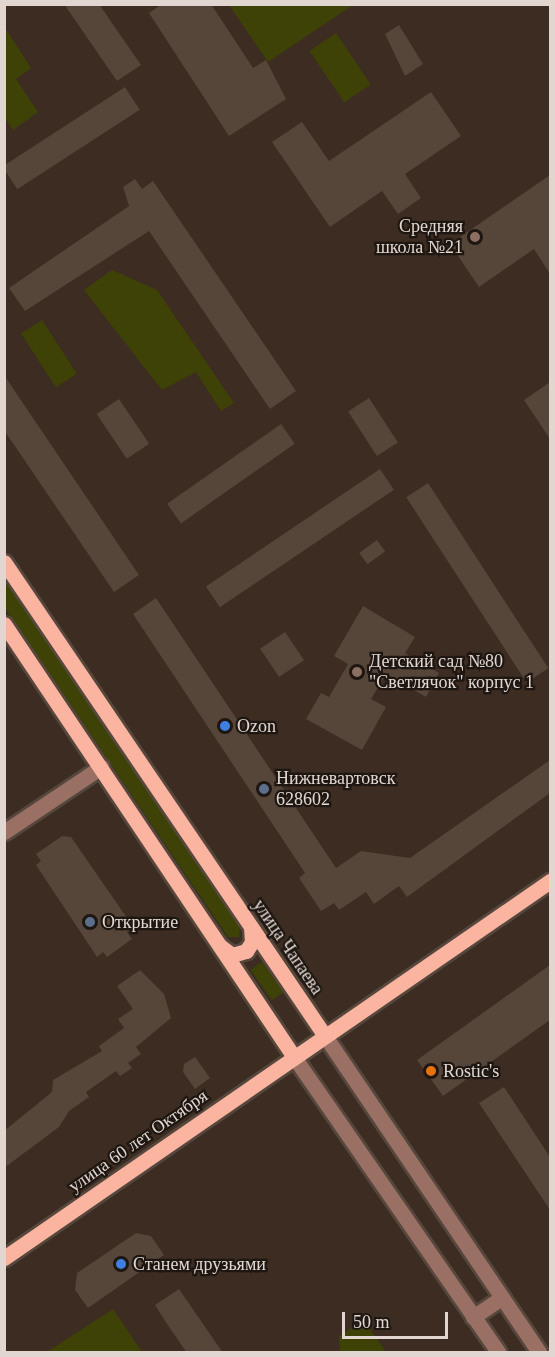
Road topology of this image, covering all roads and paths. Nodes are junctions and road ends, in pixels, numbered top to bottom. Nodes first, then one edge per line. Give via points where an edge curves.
1 (4, 562) edge
2 (4, 624) edge
3 (101, 767) junction
4 (4, 832) edge
5 (550, 881) edge
6 (251, 927) junction
7 (220, 946) junction
8 (325, 1036) junction
9 (294, 1057) junction
10 (4, 1258) edge
11 (501, 1298) junction
12 (473, 1317) junction
13 (498, 1353) edge
14 (539, 1353) edge

1 - 6 main road, улица Чапаева
2 - 3 main road
3 - 4 street
3 - 7 main road
5 - 8 main road
6 - 7 main road via 252,942 246,951 232,955
6 - 8 main road, улица Чапаева
7 - 9 main road
8 - 9 main road, улица 60 лет Октября
8 - 11 street, улица Чапаева
9 - 10 main road, улица 60 лет Октября
9 - 12 street
11 - 12 street
11 - 14 street, улица Чапаева
12 - 13 street

